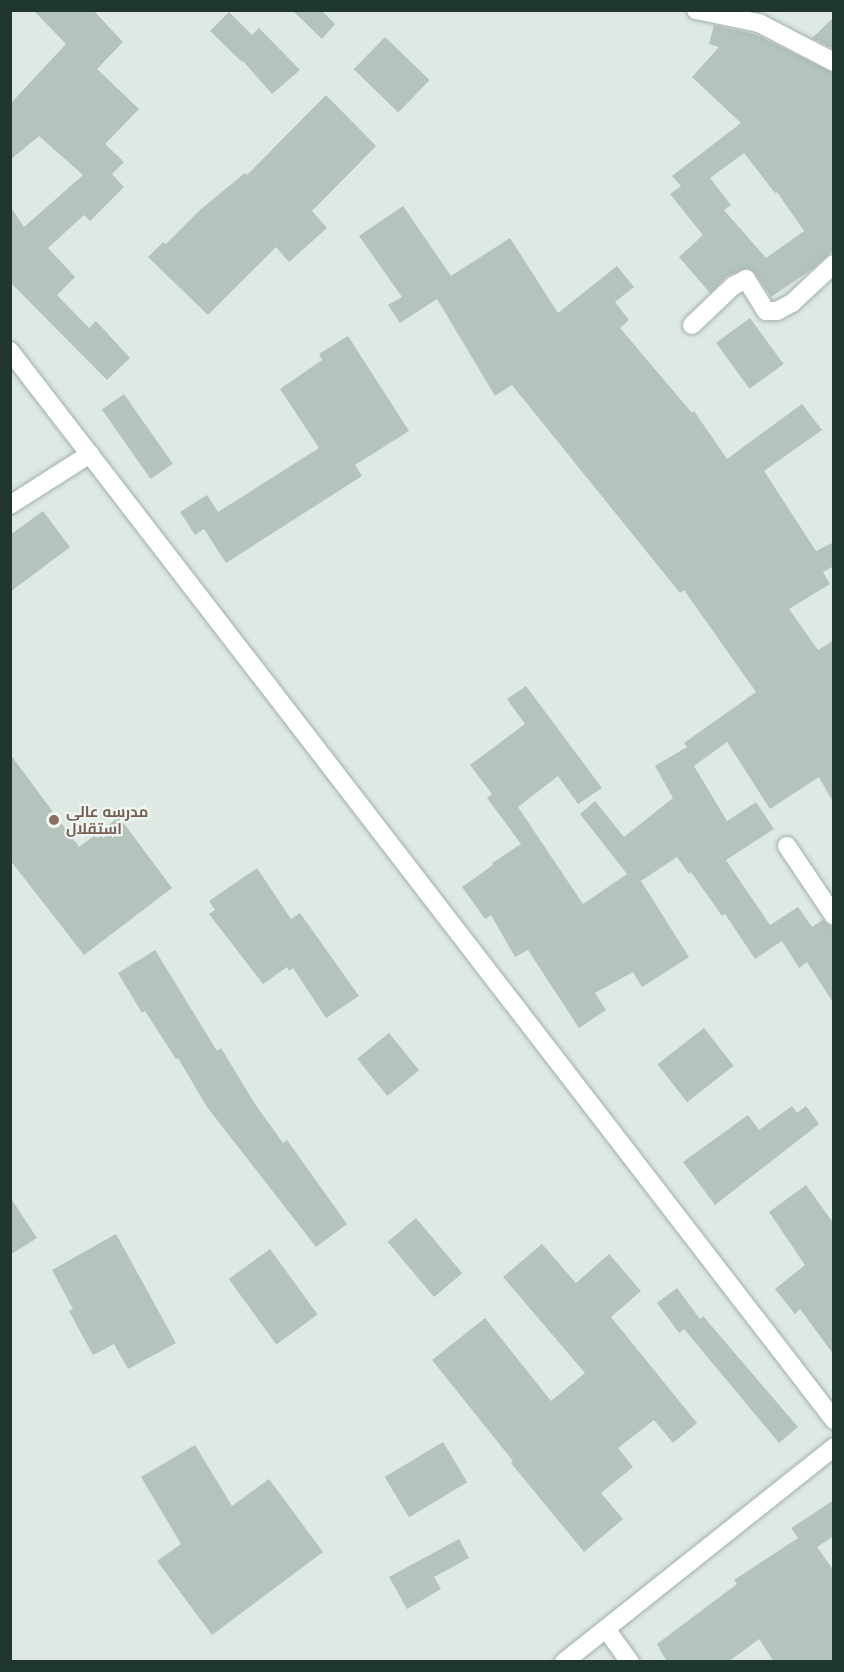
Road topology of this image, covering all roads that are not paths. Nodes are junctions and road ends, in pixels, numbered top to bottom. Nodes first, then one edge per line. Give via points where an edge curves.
1 (696, 10) edge
2 (834, 62) edge
3 (834, 264) edge
4 (692, 325) dead end
5 (10, 351) edge
6 (90, 454) junction
7 (10, 504) edge
8 (787, 846) dead end
9 (834, 916) edge
10 (834, 1420) edge
11 (834, 1447) edge
12 (606, 1629) junction
13 (564, 1662) edge
14 (630, 1662) edge

1 - 2 street via 759,23
3 - 4 street via 792,303 777,310 766,311 746,279 733,286
5 - 6 street
6 - 7 street
6 - 10 street
8 - 9 street
11 - 12 street
12 - 13 street
12 - 14 street

